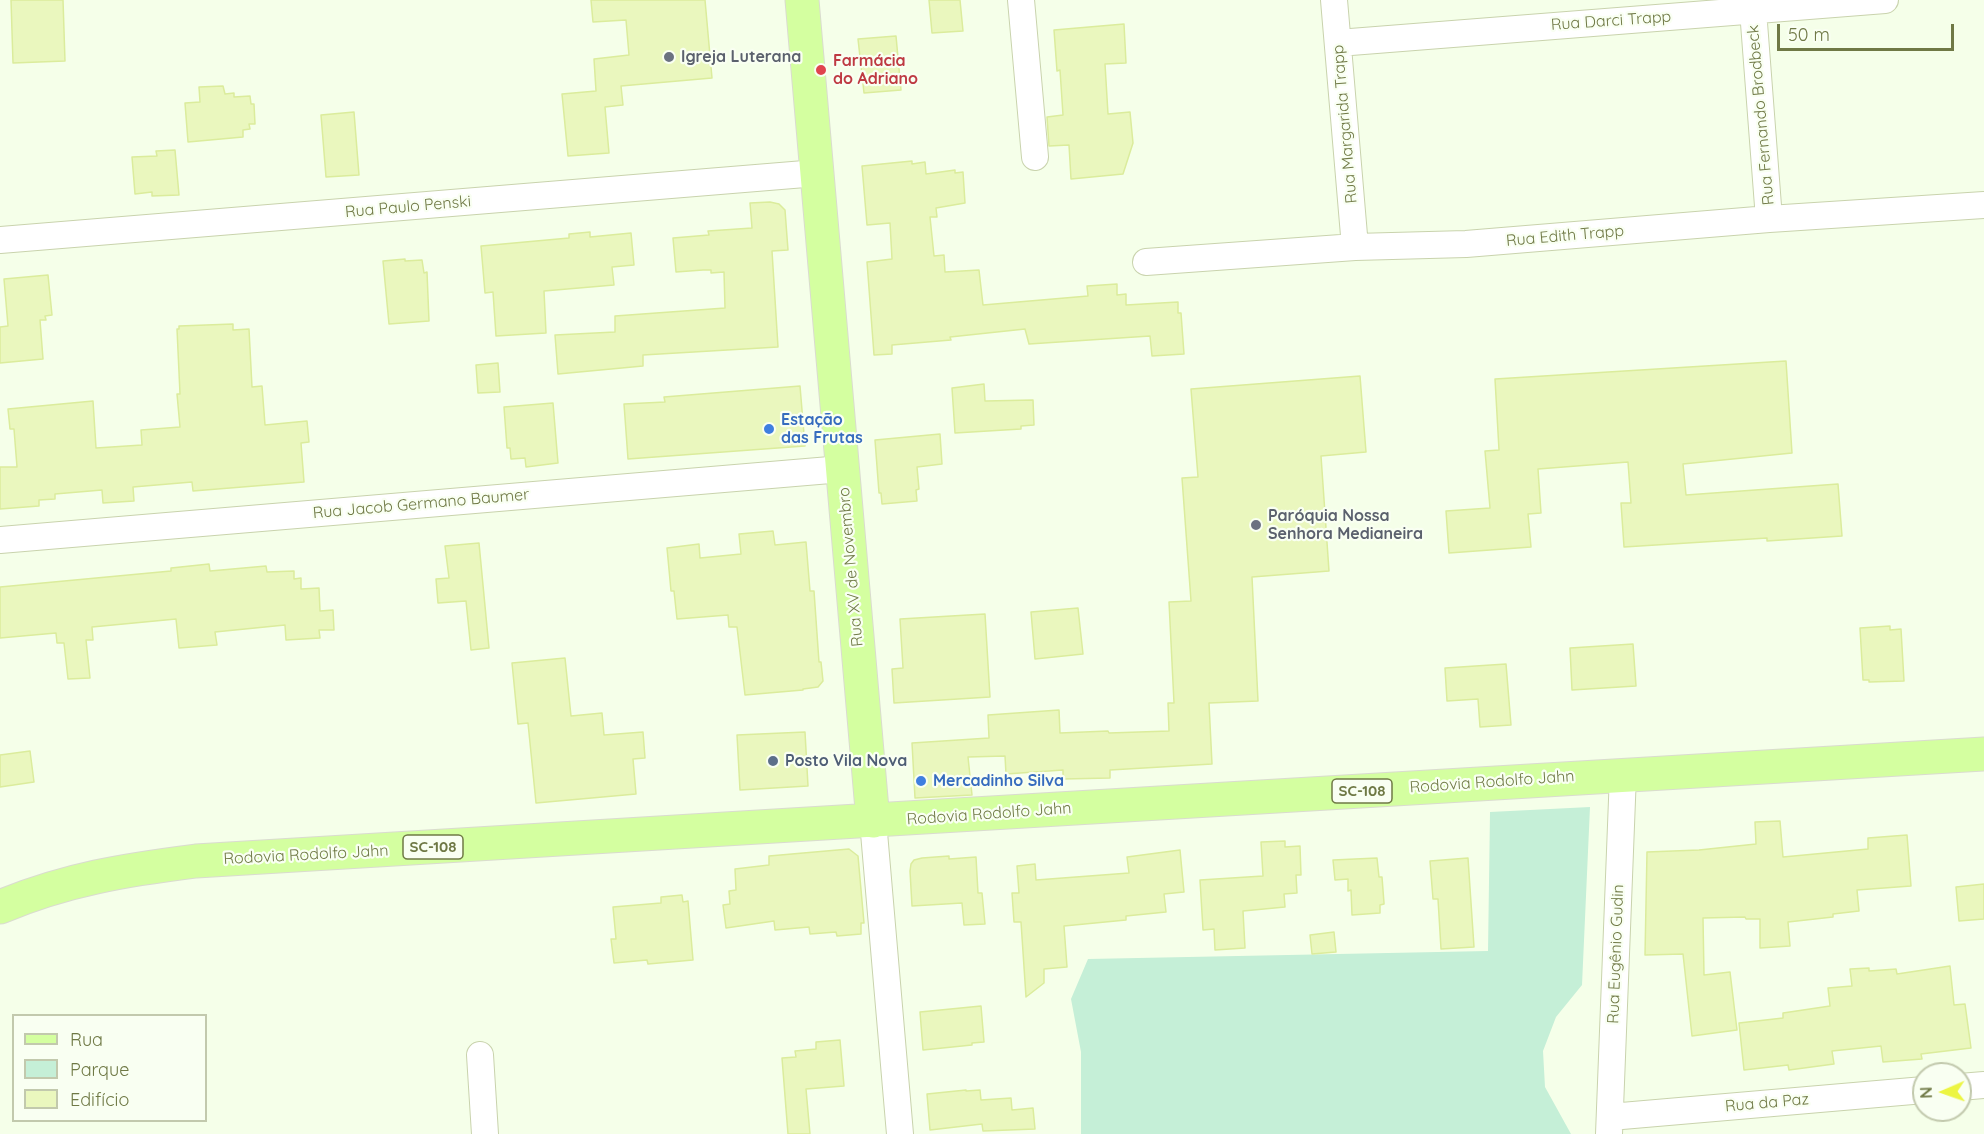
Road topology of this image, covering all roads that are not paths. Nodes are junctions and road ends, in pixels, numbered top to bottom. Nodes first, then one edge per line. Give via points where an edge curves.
1 (802, 0) edge
2 (1021, 0) edge
3 (1334, 0) edge
4 (1885, 0) edge
5 (1753, 10) junction
6 (1338, 43) junction
7 (1035, 156) dead end
8 (817, 173) junction
9 (1984, 205) edge
10 (1769, 219) junction
11 (0, 240) edge
12 (1355, 247) junction
13 (1146, 262) dead end
14 (842, 469) junction
15 (0, 540) edge
16 (1984, 754) edge
17 (1623, 774) junction
18 (873, 821) junction
19 (0, 907) edge
20 (480, 1055) dead end
21 (1912, 1091) edge
22 (1609, 1126) edge
23 (485, 1134) edge
24 (900, 1134) edge

1 - 8 main road, Rua XV de Novembro
2 - 7 street
3 - 6 street, Rua Margarida Trapp
4 - 5 street, Rua Darci Trapp
5 - 6 street, Rua Darci Trapp
5 - 10 street, Rua Fernando Brodbeck
6 - 12 street, Rua Margarida Trapp
8 - 11 street, Rua Paulo Penski
8 - 14 main road, Rua XV de Novembro
9 - 10 street, Rua Edith Trapp
10 - 12 street, Rua Edith Trapp via 1466,244
12 - 13 street, Rua Edith Trapp
14 - 15 street, Rua Jacob Germano Baumer
14 - 18 main road, Rua XV de Novembro
16 - 17 main road, Rodovia Rodolfo Jahn / SC-108
17 - 18 main road, Rodovia Rodolfo Jahn / SC-108
17 - 22 street, Rua Eugênio Gudin
18 - 19 main road, Rodovia Rodolfo Jahn / SC-108 via 196,861 109,873 33,893
18 - 24 street, Rua XV de Novembro
20 - 23 street
21 - 22 street, Rua da Paz

